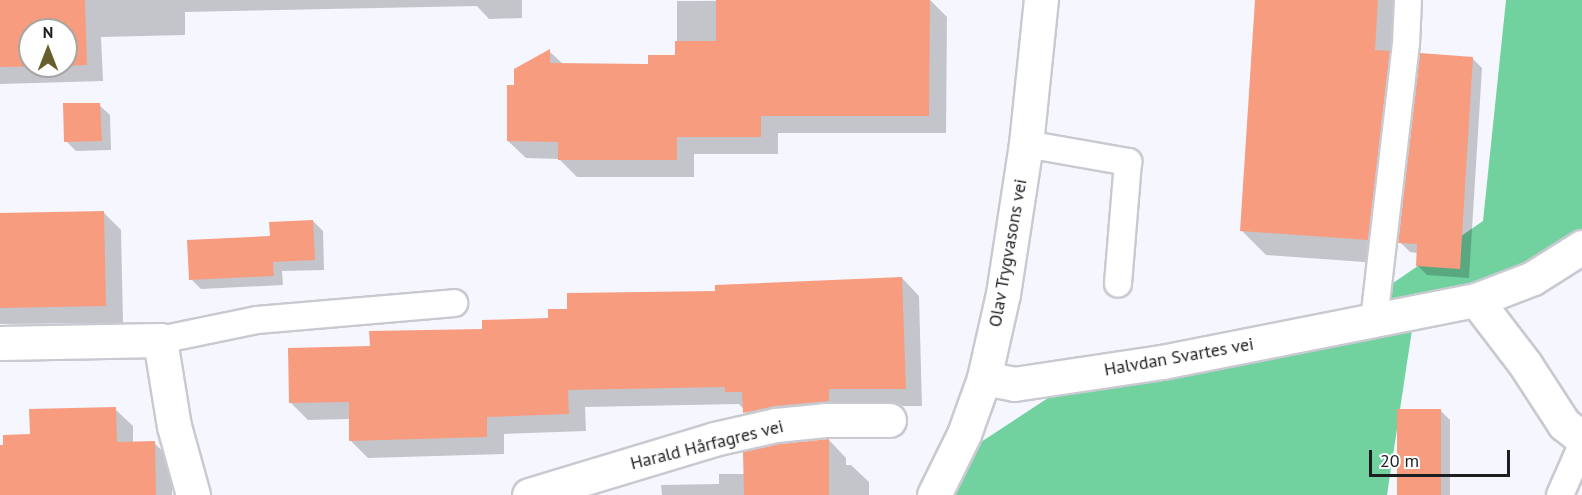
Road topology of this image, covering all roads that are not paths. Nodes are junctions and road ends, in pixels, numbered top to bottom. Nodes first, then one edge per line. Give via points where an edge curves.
1 (1041, 0) edge
2 (1408, 0) edge
3 (1026, 144) junction
4 (1582, 247) edge
5 (1118, 284) dead end
6 (1476, 300) junction
7 (454, 303) dead end
8 (1374, 320) junction
9 (160, 340) junction
10 (0, 343) edge
11 (984, 378) junction
12 (889, 420) dead end
13 (1582, 438) edge
14 (1582, 445) edge
15 (193, 495) edge
16 (530, 495) edge
17 (934, 495) edge
18 (1560, 495) edge

1 - 3 street, Olav Trygvasons vei
2 - 8 lane
3 - 5 lane via 1128,162
3 - 11 street, Olav Trygvasons vei via 1003,294
4 - 6 street, Halvdan Svartes vei via 1533,278
6 - 8 street, Halvdan Svartes vei
6 - 13 street via 1564,424
7 - 9 lane via 257,320
8 - 11 street, Halvdan Svartes vei via 1162,362 1014,384
9 - 10 street
9 - 15 street via 174,426
11 - 17 street, Olav Trygvasons vei via 964,434
12 - 16 street, Harald Hårfagres vei via 776,425 714,439
14 - 18 lane

